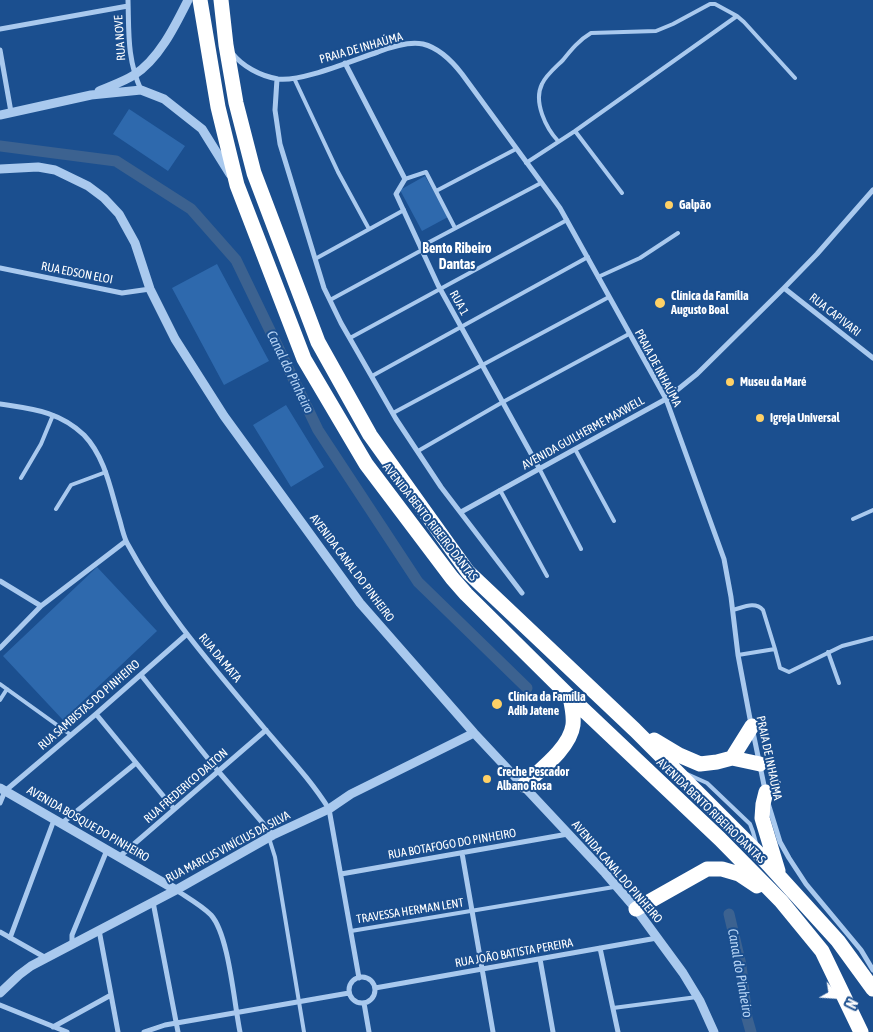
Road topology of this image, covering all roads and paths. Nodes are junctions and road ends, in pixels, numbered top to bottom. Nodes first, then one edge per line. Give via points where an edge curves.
1 (188, 0) edge
2 (200, 0) edge
3 (221, 0) edge
4 (128, 3) edge
5 (736, 16) junction
6 (0, 29) edge
7 (226, 44) junction
8 (0, 50) edge
9 (345, 63) junction
10 (134, 75) junction
11 (294, 78) junction
12 (795, 78) dead end
13 (277, 79) junction
14 (141, 90) junction
15 (92, 95) junction
16 (11, 112) junction
17 (0, 115) edge
18 (575, 131) junction
19 (558, 141) junction
20 (516, 149) junction
21 (526, 163) junction
22 (0, 169) edge
23 (405, 179) junction
24 (541, 182) junction
25 (237, 185) junction
26 (436, 190) junction
27 (873, 190) edge
28 (622, 193) dead end
29 (404, 210) junction
30 (567, 220) junction
31 (455, 228) junction
32 (368, 229) junction
33 (678, 233) dead end
34 (421, 248) junction
35 (588, 257) junction
36 (315, 259) junction
37 (0, 268) edge
38 (598, 276) junction
39 (784, 288) junction
40 (150, 289) junction
41 (440, 289) junction
42 (609, 297) junction
43 (330, 300) junction
44 (461, 327) junction
45 (629, 334) junction
46 (350, 338) junction
47 (873, 358) edge
48 (481, 365) junction
49 (372, 376) junction
50 (666, 399) junction
51 (502, 402) junction
52 (0, 404) edge
53 (393, 413) junction
54 (53, 415) junction
55 (575, 448) junction
56 (418, 451) junction
57 (539, 468) junction
58 (106, 472) junction
59 (21, 478) dead end
60 (500, 490) junction
61 (56, 510) dead end
62 (873, 510) edge
63 (461, 512) junction
64 (853, 519) dead end
65 (614, 521) dead end
66 (126, 541) junction
67 (581, 549) dead end
68 (547, 576) dead end
69 (0, 581) edge
70 (522, 593) dead end
71 (41, 606) junction
72 (733, 610) junction
73 (187, 634) junction
74 (873, 638) edge
75 (0, 648) edge
76 (775, 649) junction
77 (828, 652) junction
78 (738, 655) junction
79 (141, 675) junction
80 (838, 683) dead end
81 (0, 684) edge
82 (7, 689) junction
83 (570, 697) junction
84 (0, 700) edge
85 (96, 714) junction
86 (752, 726) junction
87 (266, 730) junction
88 (635, 730) junction
89 (474, 733) junction
90 (71, 735) junction
91 (732, 758) junction
92 (136, 763) junction
93 (760, 764) junction
94 (218, 771) junction
95 (524, 785) junction
96 (2, 789) edge
97 (766, 792) junction
98 (0, 803) edge
99 (329, 809) junction
100 (174, 810) junction
101 (58, 822) junction
102 (568, 834) junction
103 (271, 837) junction
104 (106, 850) junction
105 (462, 853) junction
106 (119, 857) junction
107 (341, 874) junction
108 (779, 874) junction
109 (616, 886) junction
110 (176, 890) junction
111 (153, 901) junction
112 (781, 901) junction
113 (636, 909) junction
114 (472, 911) junction
115 (99, 930) junction
116 (351, 930) junction
117 (0, 932) edge
118 (10, 938) junction
119 (657, 938) junction
120 (72, 945) junction
121 (600, 948) junction
122 (46, 958) junction
123 (540, 959) junction
124 (482, 969) junction
125 (873, 970) edge
126 (359, 978) junction
127 (375, 988) junction
128 (873, 989) edge
129 (0, 992) edge
130 (349, 993) junction
131 (111, 995) junction
132 (698, 997) junction
133 (299, 1002) junction
134 (364, 1003) junction
135 (0, 1005) edge
136 (613, 1008) junction
137 (236, 1013) junction
138 (176, 1024) junction
139 (53, 1027) junction
140 (68, 1032) edge
141 (118, 1032) edge
142 (144, 1032) edge
143 (178, 1032) edge
144 (240, 1032) edge
145 (304, 1032) edge
146 (369, 1032) edge
147 (488, 1032) edge
148 (493, 1032) edge
149 (553, 1032) edge
150 (618, 1032) edge
151 (714, 1032) edge
152 (861, 1032) edge

1 - 10 street via 158,50
2 - 25 highway, AVENIDA BENTO RIBEIRO DANTAS via 218,107
3 - 7 highway, AVENIDA BENTO RIBEIRO DANTAS
4 - 6 street
4 - 10 street, RUA NOVE via 128,45
5 - 12 lane
5 - 18 lane
5 - 19 lane via 710,4 656,31 590,33 581,38 542,84 539,101 542,114
7 - 13 street, PRAIA DE INHAÚMA via 244,65
7 - 88 highway, AVENIDA BENTO RIBEIRO DANTAS via 236,103 254,173 318,342 370,435 468,572
8 - 16 street
9 - 11 street, PRAIA DE INHAÚMA
9 - 20 street, PRAIA DE INHAÚMA via 395,46 416,43 430,46 452,62
9 - 23 street
10 - 14 street, RUA NOVE
10 - 15 street
11 - 13 street, PRAIA DE INHAÚMA
11 - 32 lane
13 - 36 street via 275,110 280,144
14 - 15 street
14 - 25 street via 164,99 202,129
15 - 16 street
16 - 17 street
18 - 19 lane
18 - 28 lane
19 - 21 lane
20 - 21 street, PRAIA DE INHAÚMA
20 - 26 lane
21 - 24 street, PRAIA DE INHAÚMA
22 - 40 street, AVENIDA CANAL DO PINHEIRO via 38,167 55,170 104,198 127,227
23 - 26 lane via 426,172
23 - 29 street, RUA 1 via 396,194
24 - 30 street, PRAIA DE INHAÚMA
24 - 31 lane
25 - 83 highway, AVENIDA BENTO RIBEIRO DANTAS via 304,359 361,456 455,582
26 - 31 lane
27 - 39 street, AVENIDA GUILHERME MAXWELL
29 - 32 lane
29 - 34 street, RUA 1
30 - 35 street, PRAIA DE INHAÚMA
30 - 41 lane
31 - 34 lane
32 - 36 lane
33 - 38 lane via 640,258
34 - 41 street, RUA 1
34 - 43 lane
35 - 38 street, PRAIA DE INHAÚMA
35 - 44 lane
36 - 43 street
37 - 40 street, RUA EDSON ELOI via 122,293
38 - 42 street, PRAIA DE INHAÚMA
39 - 47 street, RUA CAPIVARI
39 - 50 street, AVENIDA GUILHERME MAXWELL via 697,374
40 - 89 street, AVENIDA CANAL DO PINHEIRO via 175,339 224,416 355,595
41 - 44 street, RUA 1
41 - 46 lane
42 - 45 street, PRAIA DE INHAÚMA
42 - 48 lane
43 - 46 street
44 - 48 street, RUA 1
44 - 49 lane
45 - 50 street, PRAIA DE INHAÚMA
45 - 51 lane
46 - 49 street
48 - 51 street, RUA 1
48 - 53 lane
49 - 53 street
50 - 55 street, AVENIDA GUILHERME MAXWELL
50 - 72 street, PRAIA DE INHAÚMA via 724,559
51 - 56 lane
51 - 57 street, RUA 1
52 - 54 street, RUA DA MATA
53 - 56 street
54 - 58 street, RUA DA MATA via 84,436 96,450
54 - 59 lane
55 - 57 street, AVENIDA GUILHERME MAXWELL
55 - 65 lane
56 - 63 street
57 - 60 street, AVENIDA GUILHERME MAXWELL
57 - 67 lane
58 - 61 lane via 71,485
58 - 66 street, RUA DA MATA
60 - 63 street, AVENIDA GUILHERME MAXWELL
60 - 68 lane
62 - 64 lane
63 - 70 street
66 - 71 street
66 - 73 street, RUA DA MATA via 148,580
69 - 71 street
71 - 75 street
72 - 76 lane via 755,604 760,606
72 - 78 street, PRAIA DE INHAÚMA
73 - 79 street, RUA SAMBISTAS DO PINHEIRO
73 - 87 street, RUA DA MATA
74 - 77 lane
76 - 77 lane via 780,668 788,672
76 - 78 lane
77 - 80 lane
78 - 86 street, PRAIA DE INHAÚMA
79 - 85 street, RUA SAMBISTAS DO PINHEIRO
79 - 94 street
81 - 82 lane
82 - 84 lane
82 - 90 lane
83 - 95 highway via 574,719 569,737
83 - 112 highway, AVENIDA BENTO RIBEIRO DANTAS
85 - 90 street, RUA SAMBISTAS DO PINHEIRO
85 - 92 street
86 - 91 highway
86 - 93 street, PRAIA DE INHAÚMA
87 - 94 street, RUA FREDERICO DALTON
87 - 99 street, RUA DA MATA
88 - 91 highway via 700,764
88 - 108 highway, AVENIDA BENTO RIBEIRO DANTAS
89 - 95 street, AVENIDA CANAL DO PINHEIRO
89 - 99 street, RUA MARCUS VINÍCIUS DA SILVA via 351,794
90 - 96 street, RUA SAMBISTAS DO PINHEIRO
91 - 93 highway
92 - 100 street
92 - 101 street
93 - 97 street, PRAIA DE INHAÚMA
94 - 100 street, RUA FREDERICO DALTON
94 - 103 street
95 - 102 street, AVENIDA CANAL DO PINHEIRO
96 - 98 street
96 - 101 street, AVENIDA BOSQUE DO PINHEIRO
97 - 108 highway via 762,818
97 - 125 street, PRAIA DE INHAÚMA via 773,823 789,858
99 - 103 street, RUA MARCUS VINÍCIUS DA SILVA
99 - 107 street, RUA DA MATA
100 - 106 street, RUA FREDERICO DALTON
101 - 104 street, AVENIDA BOSQUE DO PINHEIRO
101 - 118 street
102 - 105 street, RUA BOTAFOGO DO PINHEIRO
102 - 109 street, AVENIDA CANAL DO PINHEIRO
103 - 110 street, RUA MARCUS VINÍCIUS DA SILVA
103 - 133 lane
104 - 106 street, AVENIDA BOSQUE DO PINHEIRO
104 - 120 street via 72,935
105 - 107 street, RUA BOTAFOGO DO PINHEIRO
105 - 114 street
106 - 110 street, AVENIDA BOSQUE DO PINHEIRO
107 - 116 street, RUA DA MATA
108 - 128 highway, AVENIDA BENTO RIBEIRO DANTAS via 838,941
109 - 113 street, AVENIDA CANAL DO PINHEIRO
109 - 114 lane, TRAVESSA HERMAN LENT
110 - 111 street, RUA MARCUS VINÍCIUS DA SILVA
110 - 137 street, AVENIDA BOSQUE DO PINHEIRO via 202,907 219,928
111 - 115 street, RUA MARCUS VINÍCIUS DA SILVA
111 - 138 street
112 - 113 highway via 739,874 722,868 707,869
112 - 152 highway, AVENIDA BENTO RIBEIRO DANTAS via 822,951
113 - 119 street, AVENIDA CANAL DO PINHEIRO
114 - 116 lane, TRAVESSA HERMAN LENT
114 - 124 street
115 - 120 street, RUA MARCUS VINÍCIUS DA SILVA
115 - 131 street
116 - 126 street, RUA DA MATA
117 - 118 street
118 - 122 street
119 - 121 street, RUA JOÃO BATISTA PEREIRA
119 - 132 street, AVENIDA CANAL DO PINHEIRO
120 - 122 street, RUA MARCUS VINÍCIUS DA SILVA
121 - 123 street, RUA JOÃO BATISTA PEREIRA
121 - 136 street
122 - 129 street, RUA MARCUS VINÍCIUS DA SILVA
123 - 124 street, RUA JOÃO BATISTA PEREIRA
123 - 149 street
124 - 127 street, RUA JOÃO BATISTA PEREIRA
124 - 148 street
126 - 127 street via 371,981
126 - 130 street via 350,985
127 - 134 street via 371,1000
130 - 133 street
130 - 134 street via 353,1000
131 - 139 street
131 - 141 street
132 - 136 lane
132 - 151 street, AVENIDA CANAL DO PINHEIRO
133 - 137 street
133 - 145 lane
134 - 146 street
135 - 139 street
136 - 150 street
137 - 138 street
137 - 144 street, AVENIDA BOSQUE DO PINHEIRO
138 - 142 street
138 - 143 street
139 - 140 street
147 - 148 lane

